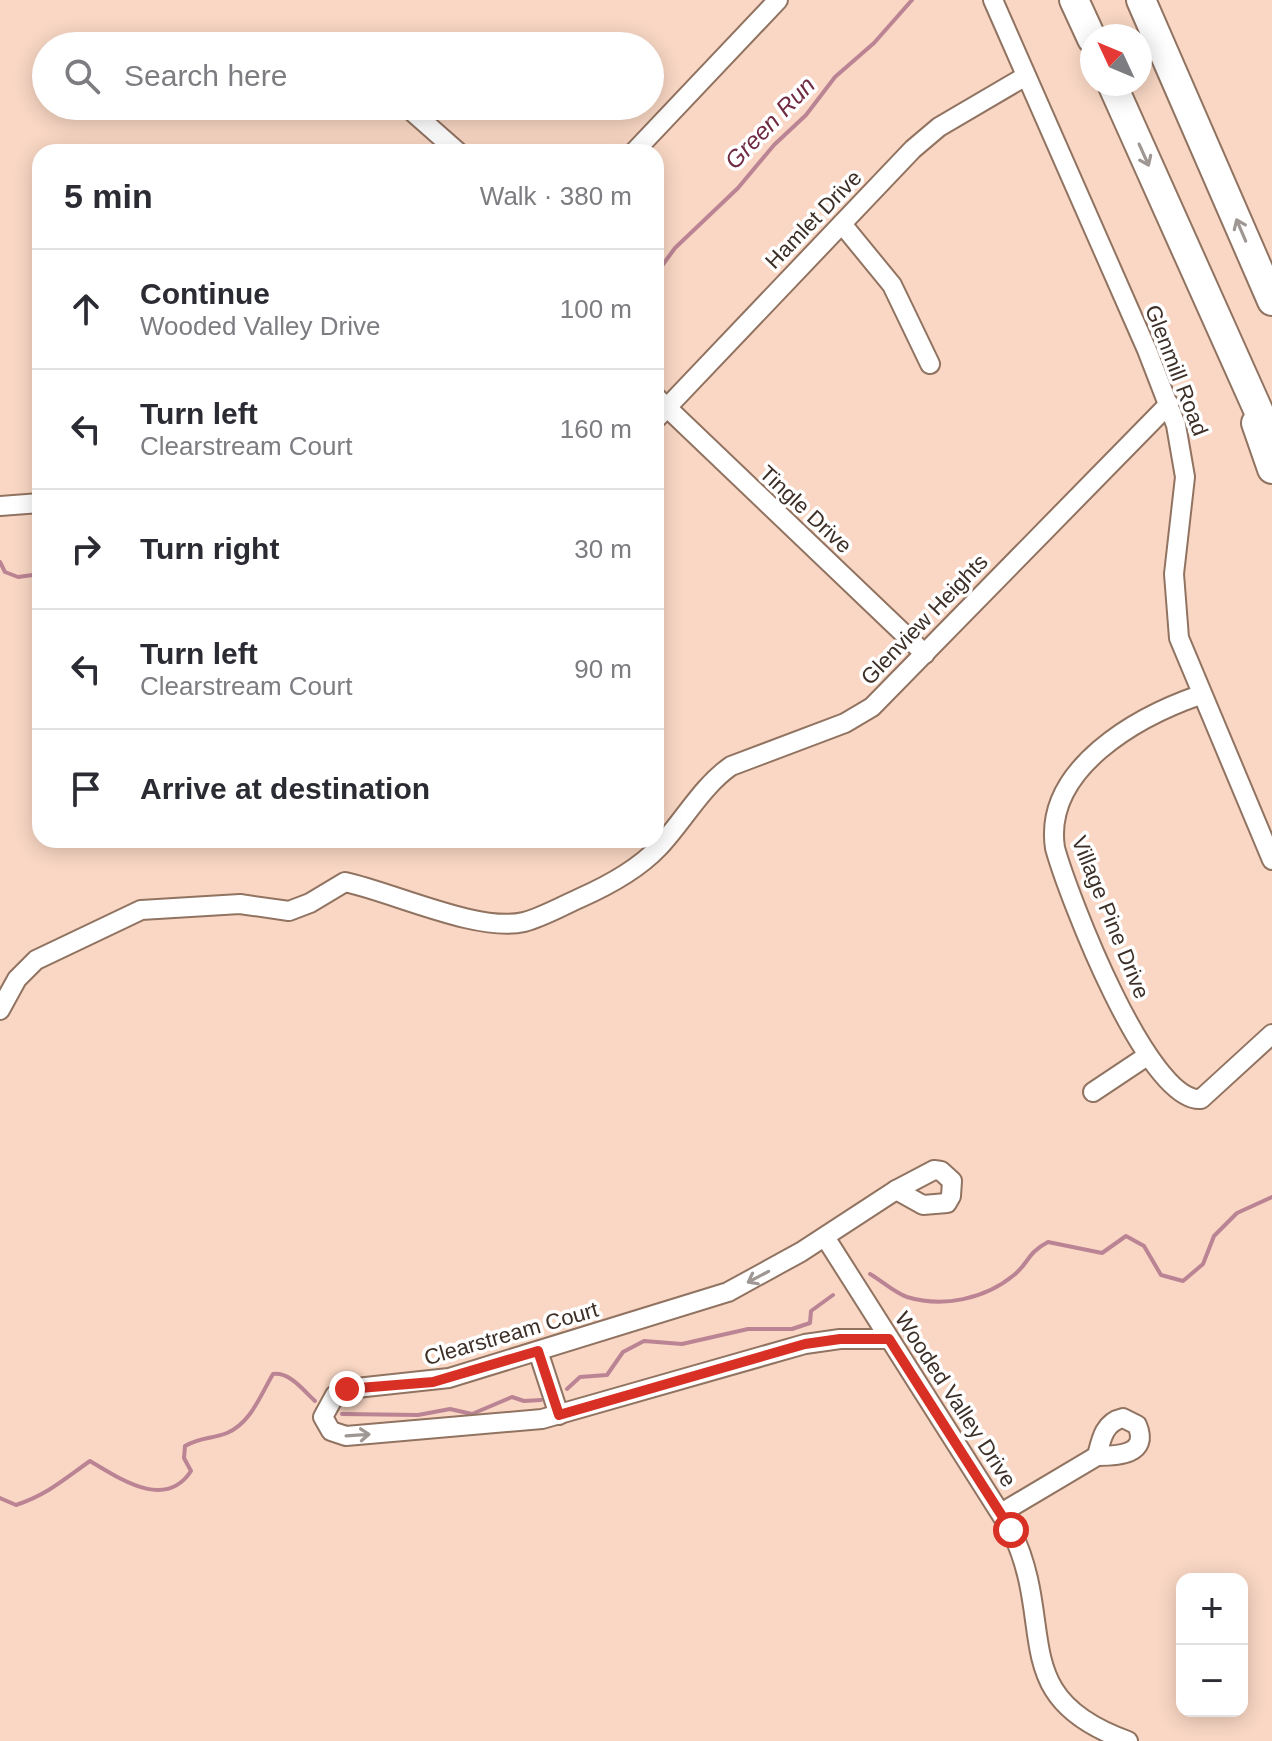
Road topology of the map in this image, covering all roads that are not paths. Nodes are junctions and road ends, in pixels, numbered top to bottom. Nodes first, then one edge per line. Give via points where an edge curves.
1 (778, 0) edge
2 (993, 0) edge
3 (1074, 0) edge
4 (1141, 0) edge
5 (1085, 24) edge
6 (1026, 76) junction
7 (1117, 96) edge
8 (422, 120) edge
9 (449, 144) edge
10 (642, 144) edge
11 (842, 224) junction
12 (1272, 301) edge
13 (1227, 340) junction
14 (930, 364) dead end
15 (664, 404) edge
16 (1169, 404) junction
17 (664, 412) edge
18 (1272, 441) edge
19 (1272, 469) edge
20 (32, 504) edge
21 (0, 506) edge
22 (925, 654) junction
23 (1200, 695) junction
24 (664, 841) edge
25 (658, 848) edge
26 (1272, 860) edge
27 (0, 1010) edge
28 (1272, 1034) edge
29 (1147, 1056) junction
30 (1093, 1092) dead end
31 (896, 1190) dead end
32 (825, 1237) junction
33 (889, 1339) junction
34 (538, 1351) junction
35 (559, 1415) junction
36 (1097, 1456) dead end
37 (1001, 1513) junction
38 (1128, 1741) edge

1 - 10 street
2 - 6 street, Glenmill Road
3 - 5 highway
12 -> 4 highway
6 - 11 street, Hamlet Drive via 939,127
6 - 16 street, Glenmill Road
7 -> 13 highway
8 - 9 street
11 - 14 street via 892,285
11 - 15 street, Hamlet Drive
13 - 18 highway
13 - 19 highway
16 - 22 street, Glenview Heights
16 - 23 street, Glenmill Road via 1185,477 1174,574 1175,617
17 - 22 street, Tingle Drive
20 - 21 street
22 - 24 street, Glenview Heights via 884,697 845,723 724,771
23 - 26 street, Glenmill Road
23 - 29 street, Village Pine Drive via 1134,724 1106,745 1070,786 1053,833 1059,862 1107,977
25 - 27 street, Glenview Heights via 624,875 522,923 488,921 345,882 289,911 240,904 141,910 36,960 17,979
28 - 29 street, Village Pine Drive via 1201,1099 1182,1097
29 - 30 street
31 - 32 street, Clearstream Court
32 - 33 street, Wooded Valley Drive
32 -> 34 street, Clearstream Court via 728,1292
33 - 35 street, Clearstream Court via 805,1344
33 - 37 street, Wooded Valley Drive
34 - 35 street
34 -> 35 street, Clearstream Court via 433,1382 347,1389 335,1395 323,1417 331,1431 346,1436
36 - 37 street
37 - 38 street, Wooded Valley Drive via 1030,1577 1049,1686 1078,1718

